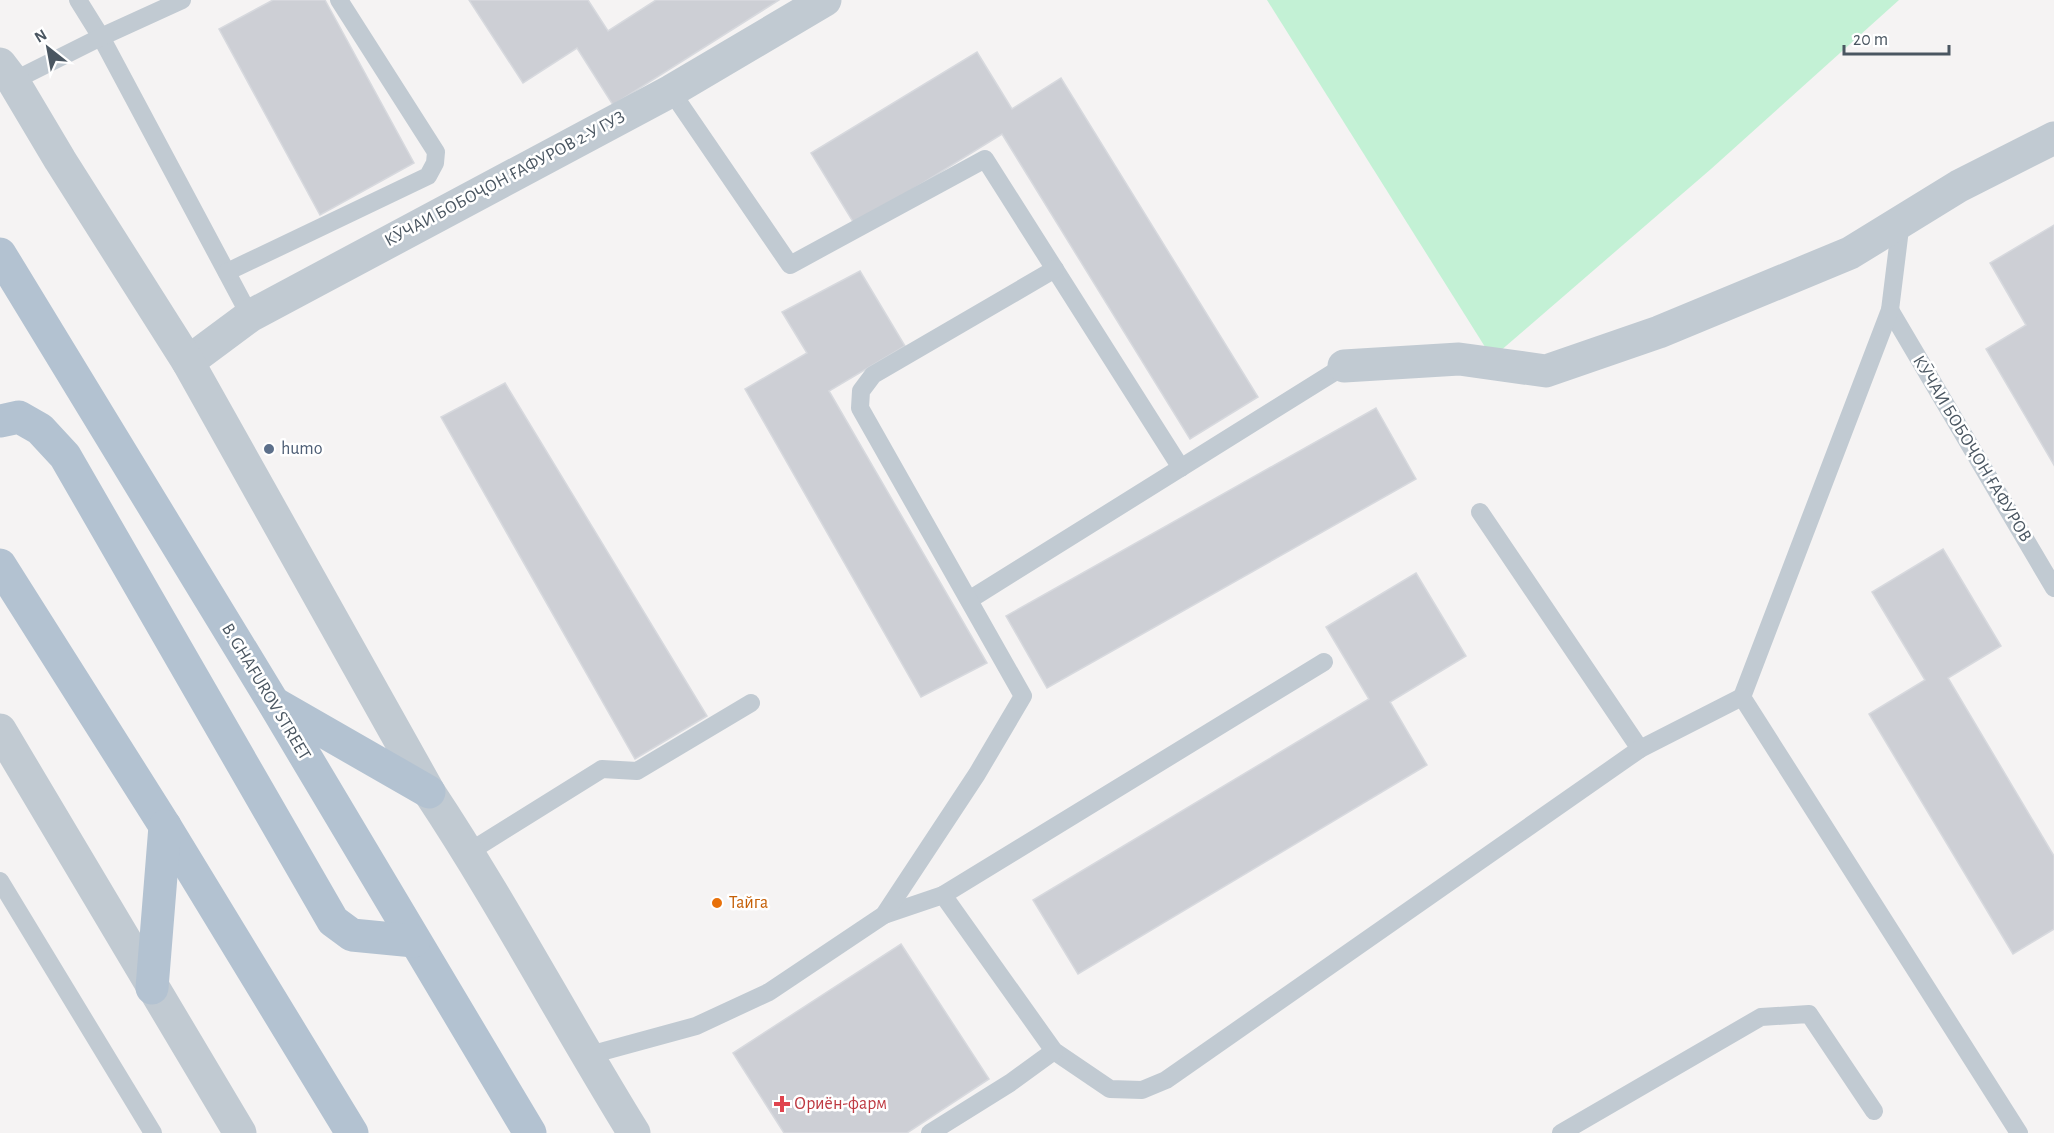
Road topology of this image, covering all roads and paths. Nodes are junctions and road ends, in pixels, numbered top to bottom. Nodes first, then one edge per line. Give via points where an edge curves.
1 (78, 0) edge
2 (182, 0) edge
3 (339, 0) edge
4 (825, 0) edge
5 (101, 37) junction
6 (6, 73) edge
7 (671, 91) junction
8 (2054, 138) edge
9 (1901, 221) junction
10 (0, 254) edge
11 (1055, 269) junction
12 (227, 272) junction
13 (1890, 310) junction
14 (250, 316) junction
15 (188, 362) junction
16 (1344, 366) joint
17 (0, 421) edge
18 (1181, 468) junction
19 (1480, 512) dead end
20 (0, 565) edge
21 (2054, 588) edge
22 (969, 600) junction
23 (1324, 662) dead end
24 (1742, 697) junction
25 (273, 702) junction
26 (751, 703) dead end
27 (0, 729) edge
28 (1640, 749) junction
29 (429, 792) junction
30 (165, 826) junction
31 (469, 852) junction
32 (0, 881) edge
33 (942, 895) junction
34 (884, 915) junction
35 (414, 941) junction
36 (152, 988) junction
37 (1053, 1051) junction
38 (586, 1056) junction
39 (1874, 1111) dead end
40 (153, 1133) edge
41 (240, 1133) edge
42 (352, 1133) edge
43 (530, 1133) edge
44 (633, 1133) edge
45 (930, 1133) edge
46 (1561, 1133) edge
47 (2019, 1133) edge

1 - 5 lane
2 - 5 lane
3 - 12 lane via 436,152 435,163 428,176
4 - 7 street, КӮЧАИ БОБОҶОН ҒАФУРОВ 2-У ГУЗ
5 - 6 lane
5 - 12 lane
6 - 15 street
7 - 11 lane via 790,265 985,159
7 - 14 street, КӮЧАИ БОБОҶОН ҒАФУРОВ 2-У ГУЗ
8 - 9 street via 1959,186
9 - 13 lane
9 - 16 street via 1850,253 1659,332 1545,372 1459,359
10 - 25 main road, B. GHAFUROV STREET
11 - 18 lane
11 - 22 lane via 873,375 861,391 860,408
12 - 14 lane
13 - 21 lane, КӮЧАИ БОБОҶОН ҒАФУРОВ
13 - 24 lane
14 - 15 street, КӮЧАИ БОБОҶОН ҒАФУРОВ 2-У ГУЗ
15 - 29 street
16 - 18 lane
17 - 35 main road via 19,417 40,429 64,456 333,921 352,934
18 - 22 lane
19 - 28 lane
20 - 30 main road
22 - 34 lane via 1023,696
23 - 33 lane
24 - 28 lane
24 - 47 lane
25 - 29 main road
25 - 35 main road, B. GHAFUROV STREET
26 - 31 lane via 637,771 602,770
27 - 36 street
28 - 37 lane via 1166,1080 1142,1090 1110,1089
29 - 31 street
30 - 36 main road
30 - 42 main road
31 - 38 street
32 - 40 lane
33 - 34 lane
33 - 37 lane
34 - 38 lane via 769,992 696,1026
35 - 43 main road, B. GHAFUROV STREET
36 - 41 street
37 - 45 lane
38 - 44 street
39 - 46 lane via 1809,1014 1761,1017

